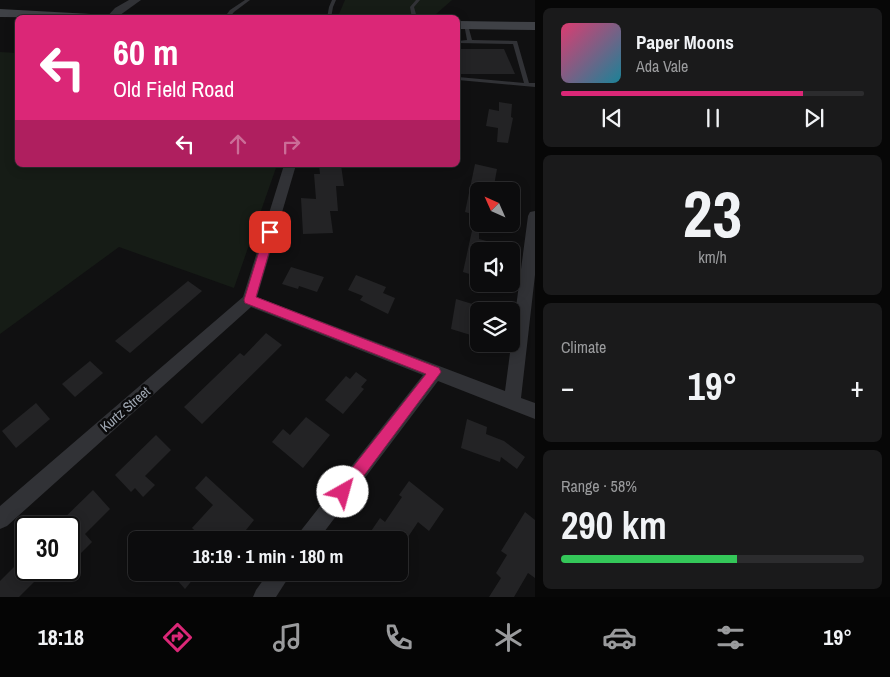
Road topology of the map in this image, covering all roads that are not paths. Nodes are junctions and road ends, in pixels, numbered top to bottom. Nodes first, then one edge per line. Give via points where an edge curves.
1 (136, 0) edge
2 (248, 0) edge
3 (334, 0) edge
4 (418, 0) edge
5 (0, 13) edge
6 (36, 15) edge
7 (113, 15) edge
8 (229, 15) edge
9 (329, 15) edge
10 (413, 15) edge
11 (462, 25) edge
12 (535, 26) edge
13 (460, 42) edge
14 (470, 42) junction
15 (460, 79) edge
16 (527, 84) junction
17 (535, 85) edge
18 (289, 167) edge
19 (535, 216) edge
20 (249, 300) junction
21 (435, 372) junction
22 (512, 402) junction
23 (535, 411) edge
24 (0, 520) edge
25 (313, 531) edge
26 (275, 581) edge
27 (263, 597) edge

1 - 7 street
2 - 8 lane
3 - 9 lane
4 - 10 lane via 412,7
5 - 6 main road
11 - 12 main road
11 - 14 lane
13 - 14 lane
14 - 16 lane via 514,42
15 - 16 lane
16 - 17 lane
18 - 20 street
19 - 22 street
20 - 21 street
20 - 24 street, Kurtz Street
21 - 22 street
21 - 25 street
22 - 23 street
26 - 27 street

